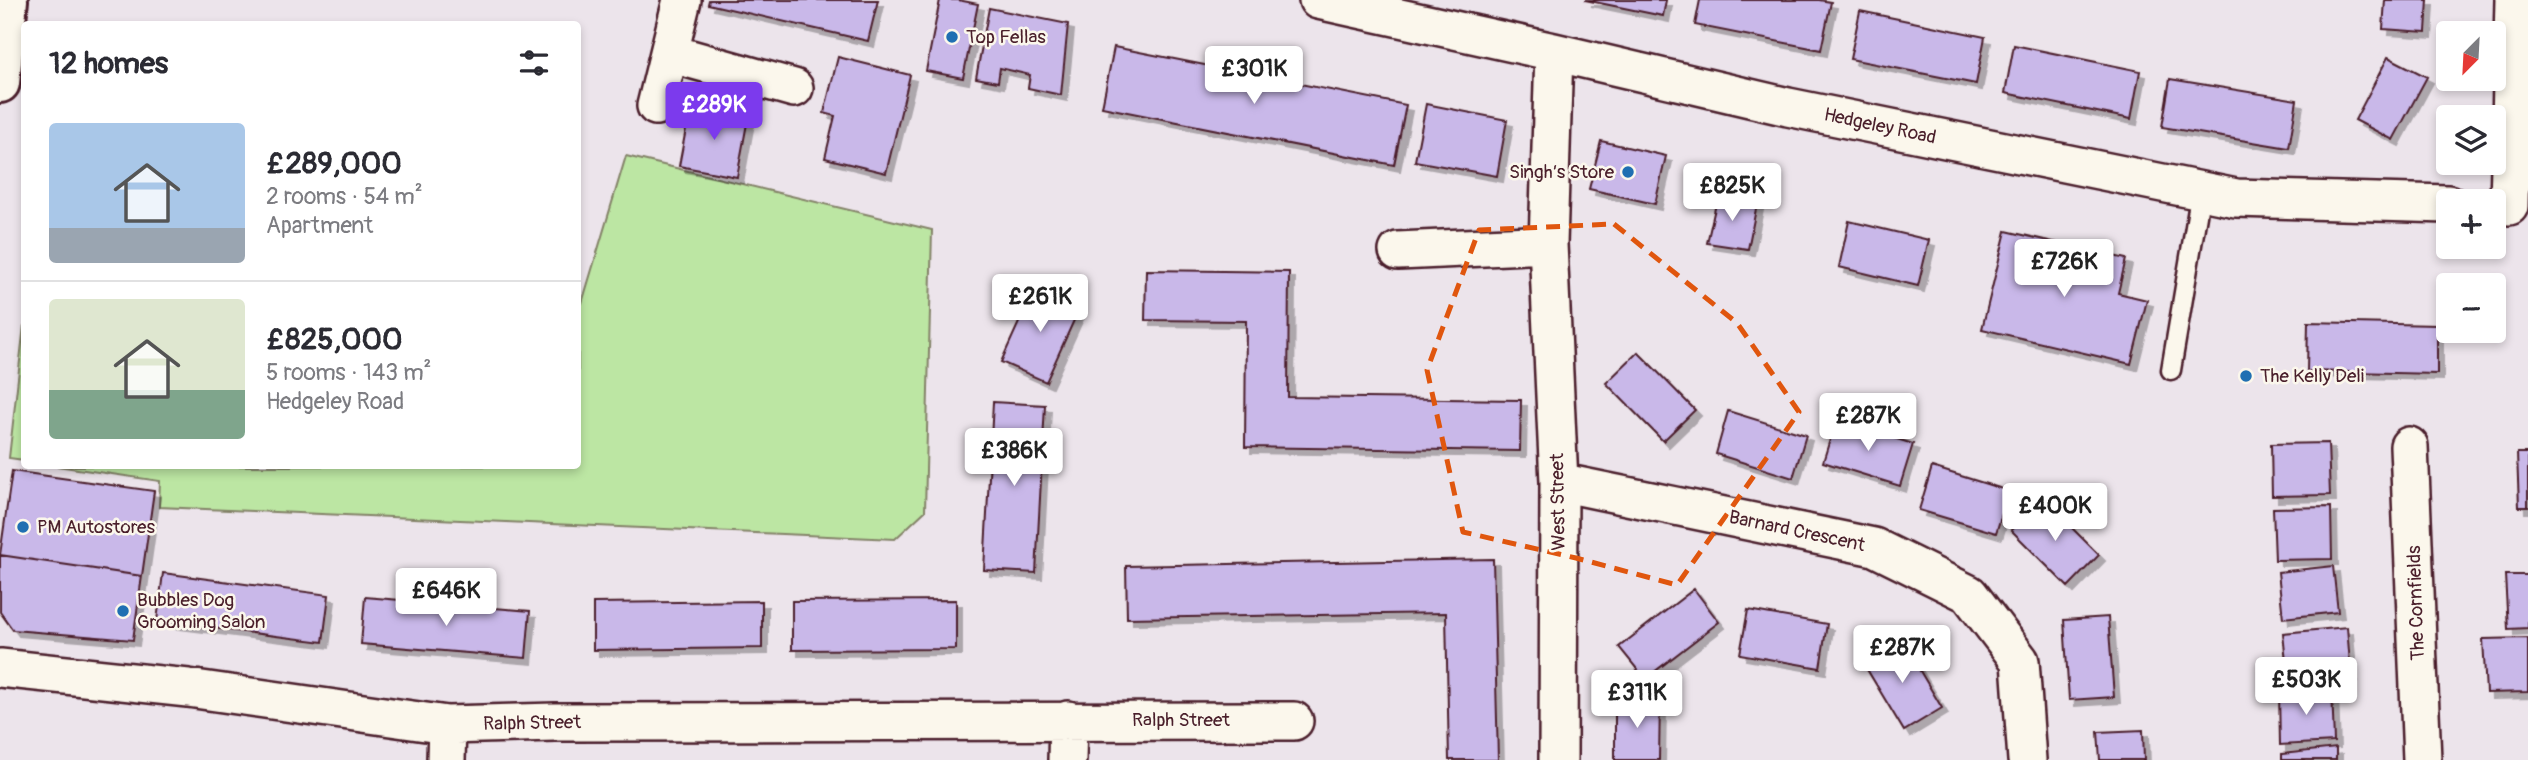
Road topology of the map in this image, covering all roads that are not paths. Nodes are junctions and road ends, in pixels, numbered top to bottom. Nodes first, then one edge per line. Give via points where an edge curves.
1 (8, 0) edge
2 (682, 0) edge
3 (1318, 0) edge
4 (2514, 0) edge
5 (1554, 51) junction
6 (669, 53) junction
7 (0, 83) edge
8 (794, 88) dead end
9 (656, 106) dead end
10 (2201, 191) junction
11 (2436, 204) edge
12 (2510, 206) edge
13 (1548, 244) junction
14 (1398, 251) dead end
15 (2171, 370) dead end
16 (2410, 446) dead end
17 (1559, 482) junction
18 (0, 668) edge
19 (1068, 720) junction
20 (1294, 721) dead end
21 (447, 742) edge
22 (1067, 760) edge
23 (1558, 760) edge
24 (2027, 760) edge
25 (2422, 760) edge

1 - 7 street
2 - 6 street
3 - 5 street, Hedgeley Road
4 - 12 street
5 - 10 street, Hedgeley Road via 1788,107
5 - 13 street, West Street
6 - 8 street
6 - 9 street
10 - 11 street, Hedgeley Road via 2236,198
10 - 15 lane
13 - 14 street
13 - 17 street, West Street
16 - 25 street, The Cornfields
17 - 23 street, West Street
17 - 24 street, Barnard Crescent via 1874,547 1969,594 2020,661
18 - 21 street, Ralph Street via 188,688
19 - 20 street, Ralph Street
19 - 21 street, Ralph Street via 555,722
19 - 22 street

